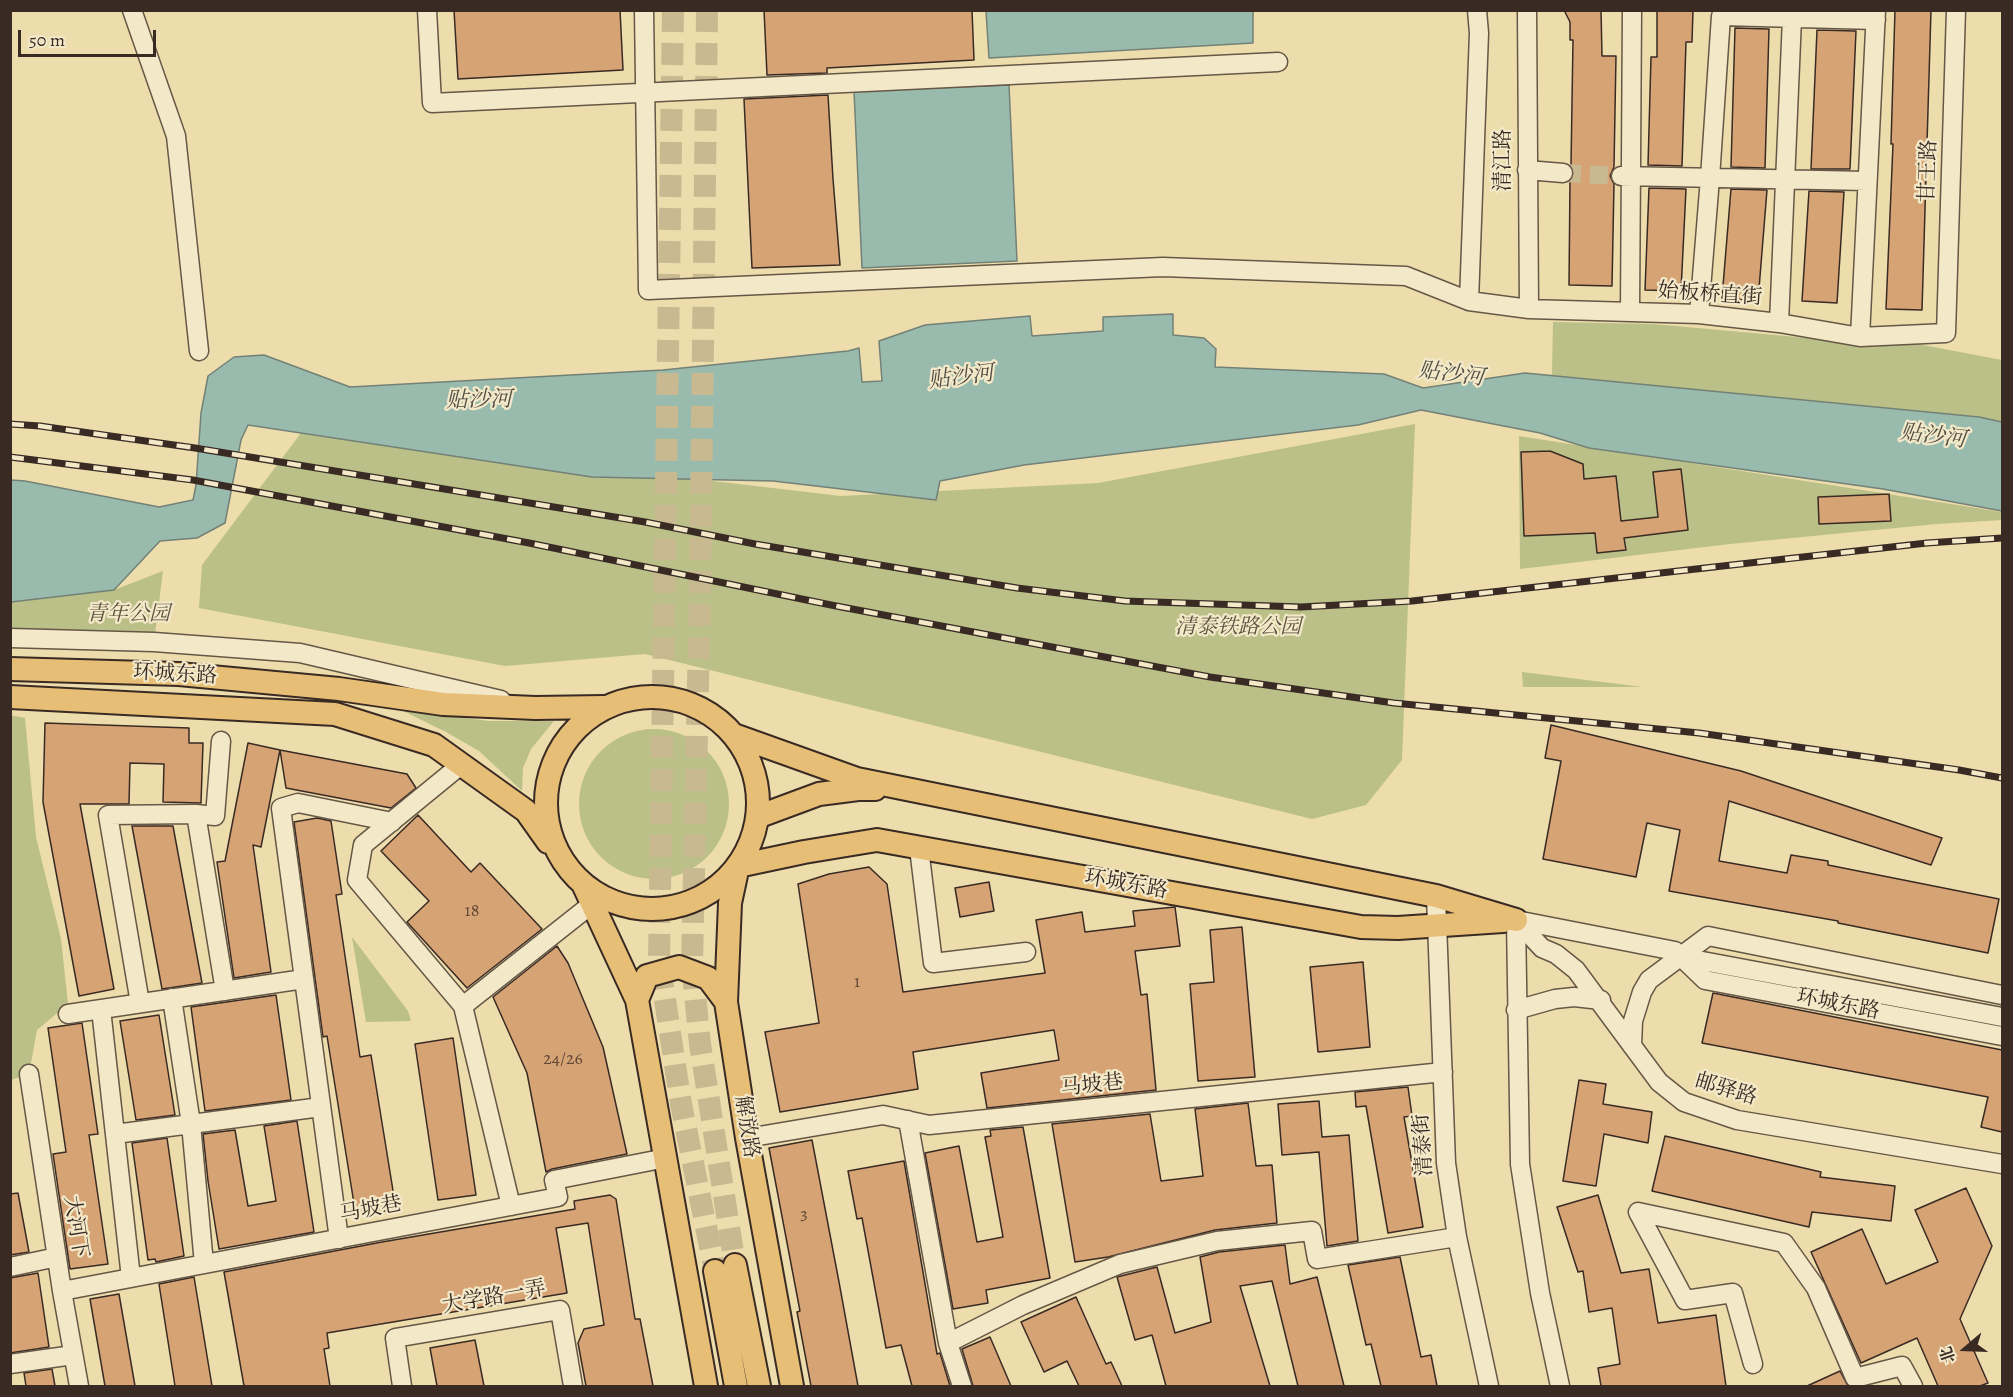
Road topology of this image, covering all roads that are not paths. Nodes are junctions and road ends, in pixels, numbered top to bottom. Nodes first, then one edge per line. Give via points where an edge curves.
1 (132, 10) edge
2 (427, 10) edge
3 (644, 10) edge
4 (1477, 10) edge
5 (1527, 10) edge
6 (1632, 10) edge
7 (1956, 10) edge
8 (1876, 15) edge
9 (1792, 18) junction
10 (1278, 62) dead end
11 (645, 92) junction
12 (1527, 171) junction
13 (1563, 173) tunnel mouth
14 (1626, 177) junction
15 (1710, 178) junction
16 (1786, 180) junction
17 (1868, 181) junction
18 (1469, 301) junction
19 (1529, 309) junction
20 (1630, 312) junction
21 (1699, 314) junction
22 (1779, 322) junction
23 (1946, 333) joint
24 (1860, 337) junction
25 (199, 351) dead end
26 (10, 639) edge
27 (10, 669) edge
28 (10, 697) edge
29 (604, 707) junction
30 (535, 708) junction
31 (734, 735) junction
32 (221, 741) dead end
33 (462, 764) junction
34 (915, 790) junction
35 (196, 814) junction
36 (758, 818) junction
37 (392, 822) junction
38 (919, 848) junction
39 (561, 860) junction
40 (738, 866) junction
41 (588, 895) junction
42 (1436, 896) junction
43 (1516, 920) junction
44 (1437, 926) junction
45 (1026, 952) dead end
46 (1681, 957) junction
47 (304, 979) junction
48 (225, 990) junction
49 (2002, 995) edge
50 (172, 998) junction
51 (638, 1000) junction
52 (1600, 1000) junction
53 (726, 1002) junction
54 (140, 1003) junction
55 (463, 1006) junction
56 (101, 1009) junction
57 (1516, 1010) junction
58 (68, 1014) dead end
59 (2002, 1017) edge
60 (2002, 1036) edge
61 (1632, 1046) junction
62 (1443, 1072) junction
63 (29, 1074) dead end
64 (321, 1107) junction
65 (908, 1120) junction
66 (191, 1124) junction
67 (115, 1134) junction
68 (747, 1138) junction
69 (666, 1158) junction
70 (2002, 1164) edge
71 (511, 1206) junction
72 (1457, 1237) junction
73 (339, 1239) junction
74 (57, 1257) junction
75 (204, 1264) junction
76 (10, 1267) edge
77 (131, 1278) junction
78 (62, 1291) junction
79 (948, 1343) junction
80 (73, 1355) junction
81 (10, 1364) edge
82 (1754, 1364) dead end
83 (79, 1386) edge
84 (402, 1386) edge
85 (573, 1386) edge
86 (706, 1386) edge
87 (736, 1386) edge
88 (759, 1386) edge
89 (792, 1386) edge
90 (962, 1386) edge
91 (1489, 1386) edge
92 (1560, 1386) edge
93 (1913, 1386) edge

1 - 25 street via 176,136
2 - 11 street via 432,103
3 - 11 street
4 - 18 street, 清江路
5 - 12 street, 清江路
6 - 14 street
7 - 23 street, 甘王路
8 - 9 street
8 - 17 street
9 - 15 street via 1721,15
9 - 16 street
10 - 11 street
11 - 18 street, 始板桥直街 via 648,290 1163,267 1406,276
12 - 13 street
12 - 19 street, 清江路
14 - 15 street
14 - 20 street
15 - 16 street
15 - 21 street
16 - 17 street
16 - 22 street
17 - 24 street
18 - 19 street, 始板桥直街
19 - 20 street, 始板桥直街
20 - 21 street, 始板桥直街
21 - 22 street, 始板桥直街
22 - 24 street, 始板桥直街
23 - 24 street, 始板桥直街
26 - 30 street via 154,642 300,652
27 - 30 main road, 环城东路 via 179,674 339,689 442,704
28 - 33 main road, 环城东路 via 335,714 434,745
29 - 30 main road
29 - 31 main road via 656,696 682,701 707,712
29 - 39 main road via 575,728 555,757 545,791 547,827
31 - 34 main road via 857,779
31 - 36 main road via 752,769
32 - 35 street via 215,816
33 - 37 street
33 - 39 main road, 环城东路 via 526,811
34 - 36 main road via 858,789 819,794
34 - 42 main road, 环城东路
35 - 48 street
35 - 54 street via 108,815
36 - 40 main road
37 - 47 street via 298,803 281,808
37 - 55 street via 363,845 357,880
38 - 40 main road, 环城东路 via 877,840
38 - 44 main road, 环城东路 via 1361,927
38 - 45 street via 933,963
39 - 41 main road
40 - 41 main road via 714,891 682,906 648,910
40 - 53 main road, 解放路 via 730,903
41 - 51 main road
41 - 55 street
42 - 43 main road, 环城东路
42 - 44 street, 清泰街
43 - 44 main road, 环城东路
43 - 46 street, 环城东路 via 1675,951
43 - 52 street, 邮驿路 via 1542,948 1576,970
43 - 57 street
44 - 62 street, 清泰街
46 - 49 street, 环城东路 via 1707,936
46 - 59 street, 环城东路
46 - 60 street, 环城东路 via 1705,980
46 - 61 street via 1648,980 1633,1022
47 - 48 street
47 - 64 street
48 - 50 street
50 - 54 street
50 - 66 street
51 - 53 main road via 648,976 679,967 708,978
51 - 69 main road
52 - 57 street via 1555,999
52 - 61 street, 邮驿路
53 - 68 main road, 解放路
54 - 56 street
55 - 71 street
56 - 58 street
56 - 67 street
57 - 92 street via 1520,1164 1540,1293
61 - 70 street, 邮驿路 via 1659,1082 1684,1102 1737,1120
62 - 65 street, 马坡巷 via 929,1125
62 - 72 street, 清泰街 via 1446,1163
63 - 74 street, 大河下
64 - 66 street
64 - 73 street
65 - 68 street, 马坡巷 via 883,1115
65 - 79 street
66 - 67 street
66 - 75 street
67 - 77 street
68 - 89 main road, 解放路
69 - 71 street, 马坡巷 via 554,1180 558,1197
69 - 86 main road
71 - 73 street, 马坡巷
72 - 79 street via 1317,1259 1312,1231 1217,1241 1120,1264 1023,1305
72 - 91 street, 清泰街
73 - 75 street, 马坡巷
74 - 76 street
74 - 78 street, 大河下
75 - 77 street, 马坡巷
77 - 78 street, 马坡巷
78 - 80 street, 大河下
79 - 90 street
80 - 81 street
80 - 83 street, 大河下
82 - 93 street via 1733,1293 1685,1300 1638,1212 1784,1243 1816,1288 1855,1378 1902,1366
84 - 85 street, 大学路一弄 via 395,1338 560,1310
87 - 88 main road via 725,1268

